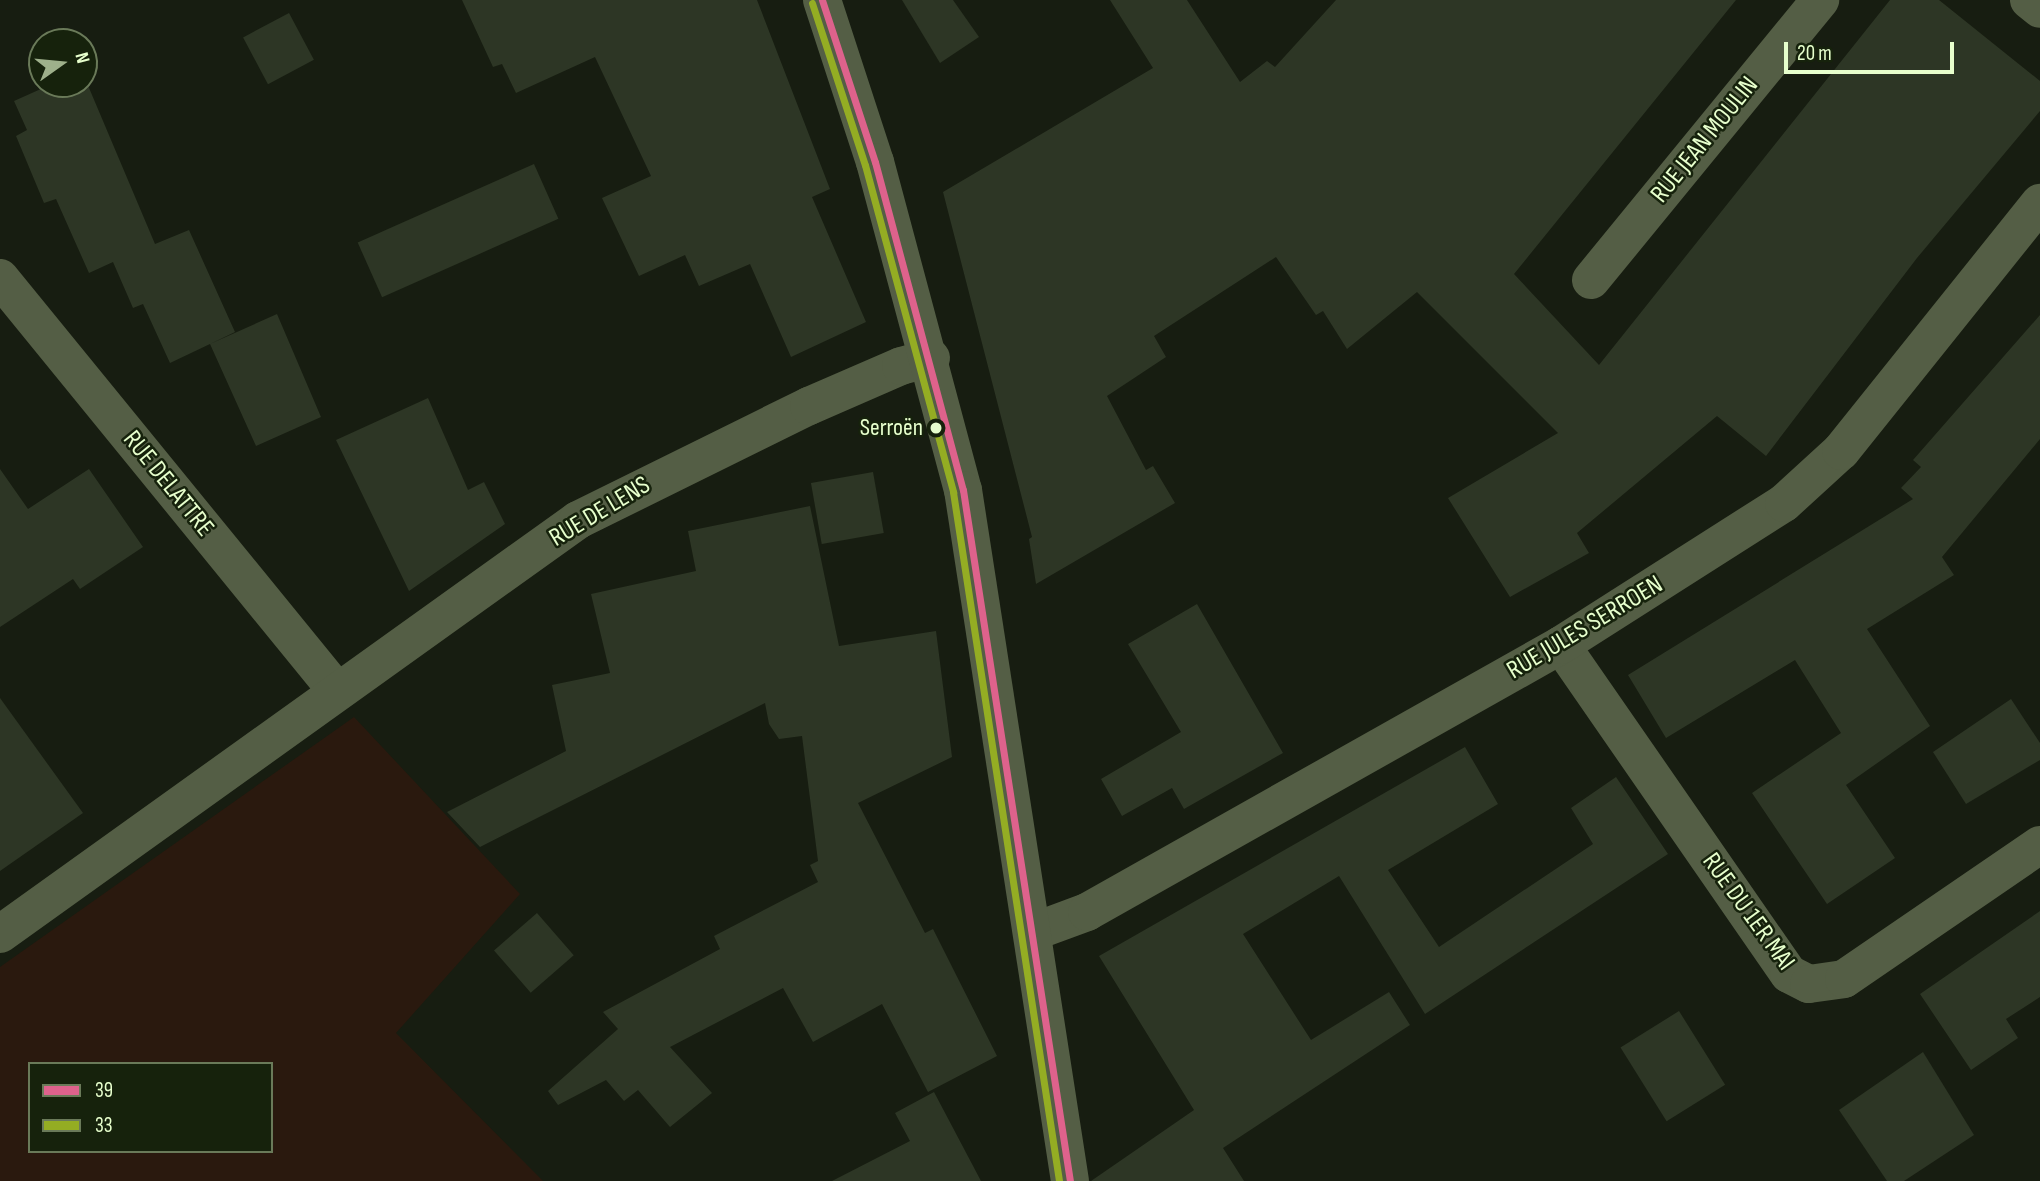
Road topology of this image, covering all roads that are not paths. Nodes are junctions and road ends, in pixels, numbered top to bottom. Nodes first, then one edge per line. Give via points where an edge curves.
1 (822, 0) edge
2 (1820, 0) edge
3 (2029, 0) edge
4 (2040, 9) edge
5 (2040, 204) edge
6 (0, 278) edge
7 (1591, 280) dead end
8 (931, 358) junction
9 (1562, 645) junction
10 (335, 690) junction
11 (2040, 845) edge
12 (1033, 932) junction
13 (0, 934) edge
14 (1070, 1181) edge

1 - 8 street
2 - 7 street, RUE JEAN MOULIN
3 - 4 street
5 - 9 street, RUE JULES SERROEN via 1841,451 1784,503
6 - 10 street, RUE DELATTRE
8 - 10 street, RUE DE LENS via 901,366 809,406 590,513
8 - 12 street via 964,490
9 - 11 street, RUE DU 1ER MAI via 1789,974 1809,984 1844,979
9 - 12 street, RUE JULES SERROEN via 1087,912
10 - 13 street, RUE DE LENS
12 - 14 street

